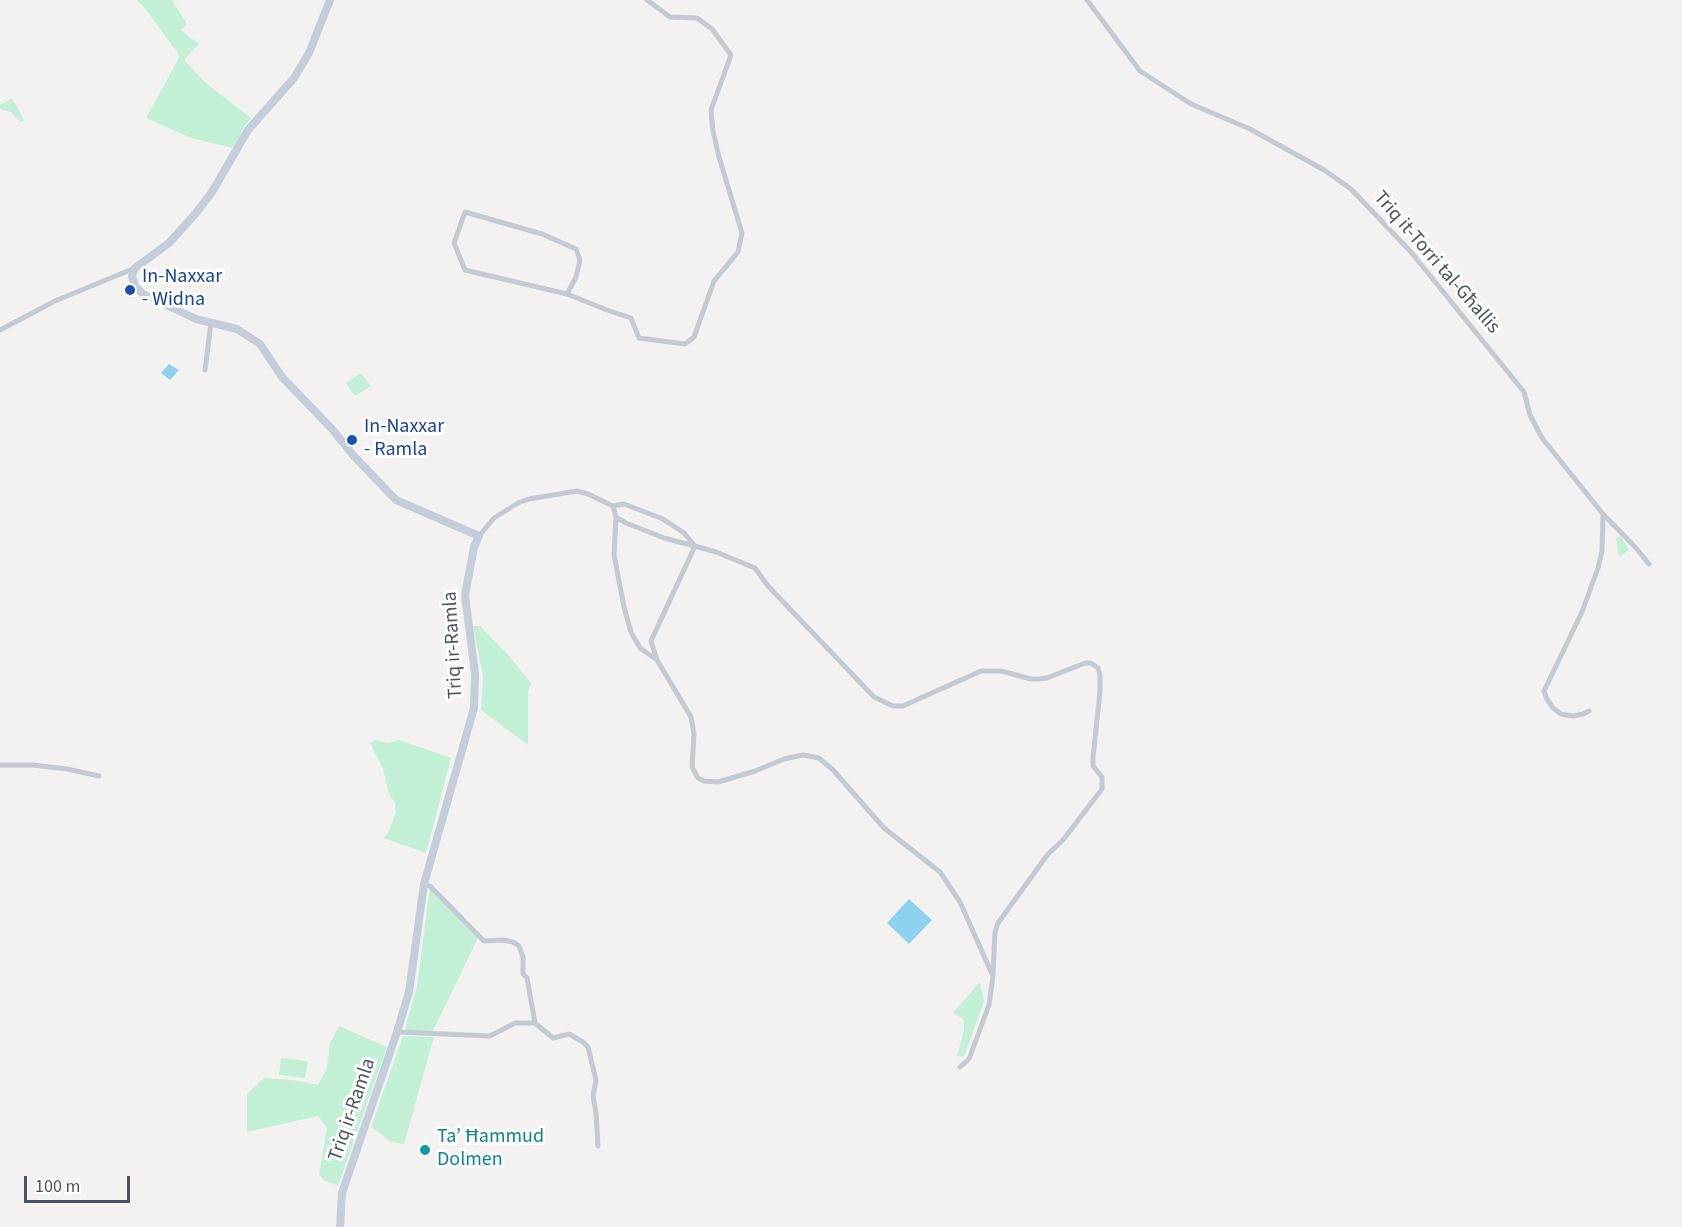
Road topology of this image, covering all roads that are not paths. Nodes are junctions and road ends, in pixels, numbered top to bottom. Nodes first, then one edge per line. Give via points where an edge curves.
1 (330, 0) edge
2 (647, 0) edge
3 (1087, 0) edge
4 (135, 268) junction
5 (567, 294) junction
6 (211, 322) junction
7 (0, 330) edge
8 (205, 370) dead end
9 (614, 506) junction
10 (1603, 514) junction
11 (616, 516) junction
12 (479, 536) junction
13 (695, 546) junction
14 (1649, 564) dead end
15 (657, 660) junction
16 (1589, 711) dead end
17 (0, 765) edge
18 (99, 776) dead end
19 (424, 884) junction
20 (993, 976) junction
21 (535, 1023) junction
22 (397, 1032) junction
23 (960, 1066) dead end
24 (598, 1146) dead end
25 (340, 1227) edge

1 - 4 main road via 309,53 294,78 248,130 212,192 169,243
2 - 5 street via 670,17 697,18 712,29 731,55 711,110 719,157 742,233 738,252 714,281 694,337 685,344 639,338 631,318
3 - 10 street, Triq it-Torri tal-Għallis via 1140,71 1191,104 1250,129 1351,189 1411,252 1524,392 1542,438
4 - 6 main road via 135,286 143,294
4 - 7 street via 55,301
5 - 5 street via 465,270 454,243 465,212 542,234 576,249 580,260
6 - 8 street
6 - 12 main road via 237,328 260,344 282,377 396,500
9 - 11 street
9 - 12 street via 577,491 529,499 494,518
9 - 13 street via 624,504 663,519
10 - 14 street, Triq it-Torri tal-Għallis
10 - 16 street via 1598,568 1582,612 1544,691 1561,714 1573,716
11 - 13 street via 664,538
11 - 15 street via 614,555 631,632 640,648
12 - 19 main road, Triq ir-Ramla via 465,595 475,674 474,708
13 - 15 street via 651,641
13 - 20 street via 755,568 874,697 893,706 981,671 1039,679 1085,663 1098,668 1100,692 1093,766 1102,777 1102,789 998,923
15 - 20 street via 691,717 692,767 698,778 718,782 784,759 803,755 819,758 884,828 940,872 960,902
17 - 18 street via 32,765
19 - 21 street via 484,941 503,940 519,946
19 - 22 main road, Triq ir-Ramla via 409,992
20 - 23 street via 989,1005 969,1059
21 - 22 street via 515,1023 490,1036
21 - 24 street via 553,1038 569,1035 588,1047 596,1080 593,1096
22 - 25 main road, Triq ir-Ramla via 342,1193

